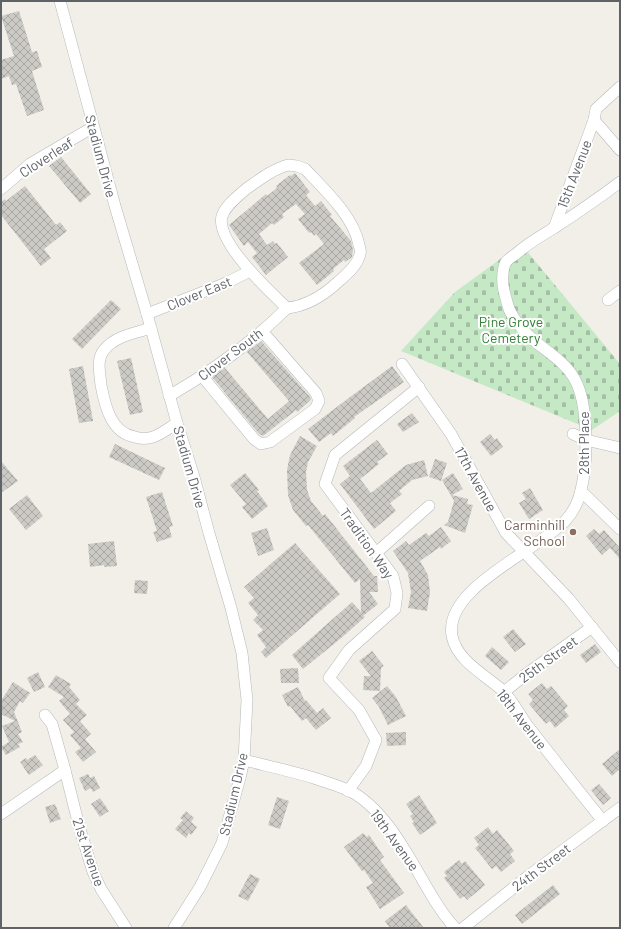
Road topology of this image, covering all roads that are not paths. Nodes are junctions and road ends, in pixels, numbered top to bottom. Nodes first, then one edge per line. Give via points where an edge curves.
1 (60, 1) edge
2 (620, 88) edge
3 (594, 120) junction
4 (93, 127) junction
5 (620, 150) edge
6 (620, 182) edge
7 (1, 188) edge
8 (554, 228) junction
9 (250, 271) junction
10 (620, 291) edge
11 (608, 300) dead end
12 (287, 308) junction
13 (147, 314) junction
14 (150, 328) junction
15 (262, 331) junction
16 (402, 364) dead end
17 (202, 376) junction
18 (419, 387) junction
19 (169, 396) junction
20 (177, 423) junction
21 (573, 434) dead end
22 (586, 440) junction
23 (620, 448) edge
24 (581, 491) junction
25 (429, 506) dead end
26 (620, 529) edge
27 (523, 552) junction
28 (376, 553) junction
29 (592, 627) junction
30 (620, 662) edge
31 (504, 692) junction
32 (45, 715) dead end
33 (244, 760) junction
34 (65, 770) junction
35 (348, 791) junction
36 (620, 808) edge
37 (1, 814) edge
38 (603, 821) junction
39 (126, 928) edge
40 (174, 928) edge
41 (455, 928) edge
42 (463, 928) edge

1 - 4 street, Stadium Drive
2 - 3 street, 15th Avenue via 596,109
3 - 5 street
3 - 8 street, 15th Avenue
4 - 7 street, Cloverleaf via 30,164
4 - 13 street, Stadium Drive
6 - 8 street, 28th Place
8 - 22 street, 28th Place via 506,262 502,282 510,310 527,334 564,364 575,379 584,406
9 - 12 street
9 - 12 street via 224,233 222,215 232,200 279,168 288,165 305,169 343,212 358,236 361,254 352,270 330,289 306,304
9 - 13 street, Clover East
10 - 11 street
12 - 15 street, Clover South
13 - 14 street, Stadium Drive
14 - 19 street, Stadium Drive
14 - 20 street via 118,338 103,351 99,360 99,371 104,400 115,427 132,437 152,438
15 - 17 street, Clover South
15 - 17 street via 316,393 319,401 315,409 270,442 261,444 254,439
16 - 18 street, 17th Avenue
17 - 19 street, Clover South
18 - 27 street, 17th Avenue via 451,434 506,533
18 - 28 street, Tradition Way via 335,455 325,484
19 - 20 street, Stadium Drive
20 - 33 street, Stadium Drive via 241,647 246,700
21 - 22 street
22 - 23 street
22 - 24 street, 28th Place
24 - 26 street
24 - 27 street, 28th Place via 566,520
25 - 28 street
27 - 29 street, 17th Avenue
27 - 31 street, 18th Avenue via 471,591 454,614 452,624 454,644 459,653
28 - 35 street, Tradition Way via 393,576 395,609 349,650 329,678 359,710 376,740 366,766
29 - 30 street, 17th Avenue
29 - 31 street, 25th Street
31 - 38 street, 18th Avenue
32 - 34 street, 21st Avenue via 52,724
33 - 35 street, 19th Avenue via 330,783
33 - 40 street, Stadium Drive via 222,843 200,887
34 - 37 street
34 - 39 street, 21st Avenue via 93,872
35 - 41 street, 19th Avenue via 371,806 384,820 401,843 445,917
36 - 38 street, 24th Street
38 - 42 street, 24th Street

